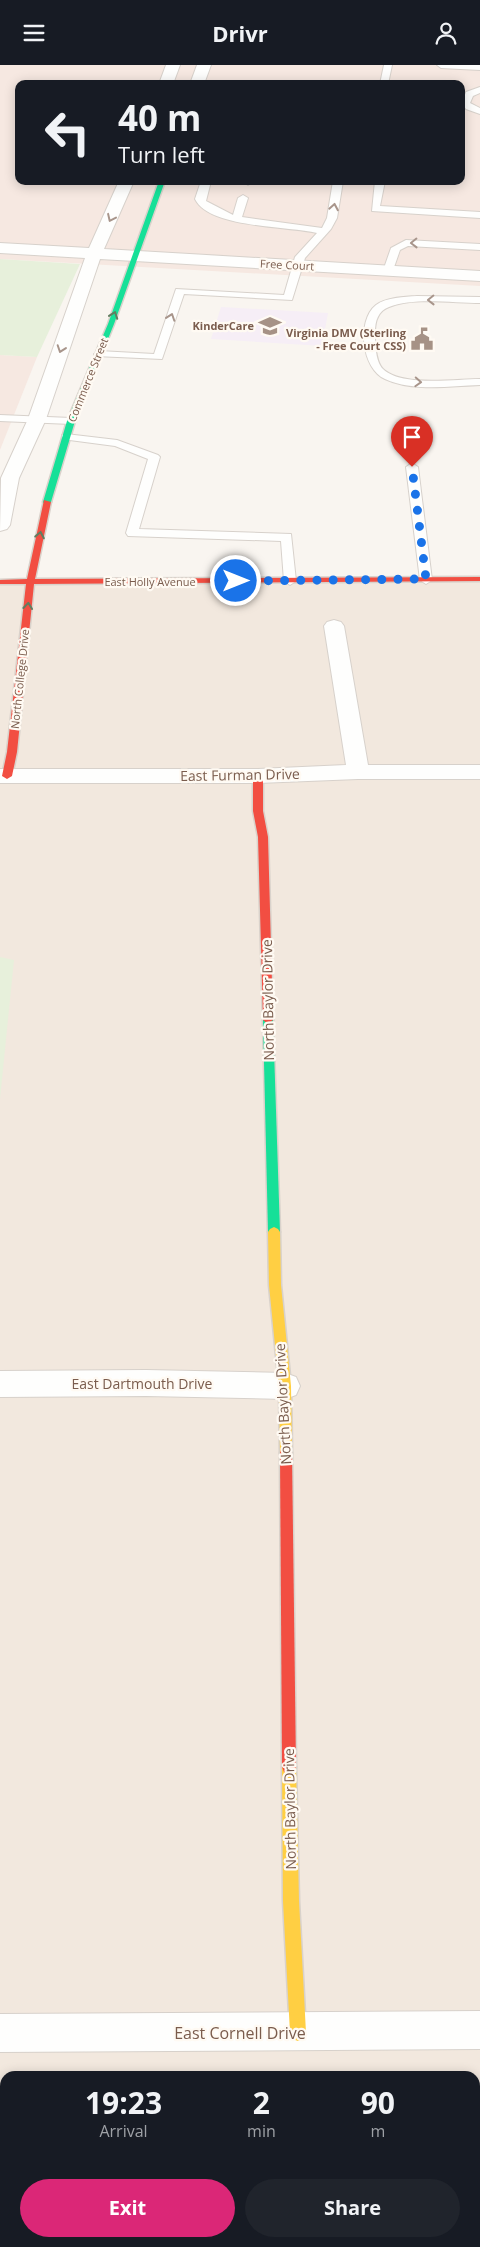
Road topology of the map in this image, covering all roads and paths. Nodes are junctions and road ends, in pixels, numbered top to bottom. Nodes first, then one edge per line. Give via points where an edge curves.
1 (174, 65) edge
2 (204, 65) edge
3 (388, 65) edge
4 (441, 65) edge
5 (480, 67) edge
6 (168, 80) edge
7 (198, 80) edge
8 (385, 80) edge
9 (470, 84) dead end
10 (480, 85) edge
11 (480, 90) edge
12 (480, 111) edge
13 (465, 114) edge
14 (480, 116) edge
15 (125, 185) edge
16 (161, 185) edge
17 (205, 185) edge
18 (337, 185) edge
19 (379, 185) edge
20 (243, 198) dead end
21 (480, 215) edge
22 (236, 220) junction
23 (324, 231) junction
24 (480, 247) edge
25 (0, 248) edge
26 (94, 254) junction
27 (135, 256) junction
28 (297, 266) junction
29 (388, 271) junction
30 (480, 277) edge
31 (480, 300) edge
32 (99, 354) junction
33 (480, 382) edge
34 (0, 418) edge
35 (37, 419) junction
36 (71, 421) junction
37 (66, 437) junction
38 (412, 467) dead end
39 (5, 478) edge
40 (0, 525) edge
41 (426, 579) junction
42 (480, 579) edge
43 (290, 581) junction
44 (0, 582) edge
45 (30, 583) junction
46 (334, 626) dead end
47 (358, 772) junction
48 (480, 772) edge
49 (4, 776) edge
50 (258, 776) junction
51 (0, 1385) edge
52 (285, 1386) junction
53 (480, 2030) edge
54 (0, 2033) edge
55 (298, 2033) junction

1 - 6 street
2 - 7 street
3 - 8 lane
4 - 5 lane
9 - 10 lane
11 - 12 lane via 469,94 466,103
13 - 14 lane
15 -> 26 street
16 - 27 street, Commerce Street
17 - 22 lane via 200,199 207,207 227,211
23 -> 18 lane via 332,218
19 - 21 lane via 375,209
20 - 22 lane
22 - 23 lane
23 - 28 lane via 300,257
24 -> 29 lane via 406,243 396,248
25 - 26 street, Free Court
26 - 27 street, Free Court
26 -> 35 street
27 - 28 street, Free Court
32 -> 27 street, Commerce Street
28 - 29 street, Free Court
32 -> 28 lane via 158,357 180,291 288,298
29 - 30 street, Free Court
31 -> 33 lane via 404,301 383,305 373,315 369,326 372,354 378,370 394,379
32 - 36 street, Commerce Street
34 - 35 lane
35 - 36 lane
35 - 39 street
36 - 37 street, Commerce Street
37 - 43 lane via 117,443 154,457 132,533 287,537
45 -> 37 street, Commerce Street via 47,500
38 - 41 lane
39 - 40 street
41 - 42 street, East Holly Avenue
41 - 43 street, East Holly Avenue
43 - 45 street, East Holly Avenue
44 - 45 street, East Holly Avenue
49 -> 45 street, North College Drive via 12,752
46 - 47 street
47 - 48 street, East Furman Drive
47 - 50 street, East Furman Drive
49 - 50 street, East Furman Drive
50 - 52 street, North Baylor Drive via 258,811 264,837 275,1285
51 - 52 street, East Dartmouth Drive via 146,1383
52 - 55 street, North Baylor Drive via 291,1901
53 - 55 street, East Cornell Drive
54 - 55 street, East Cornell Drive

